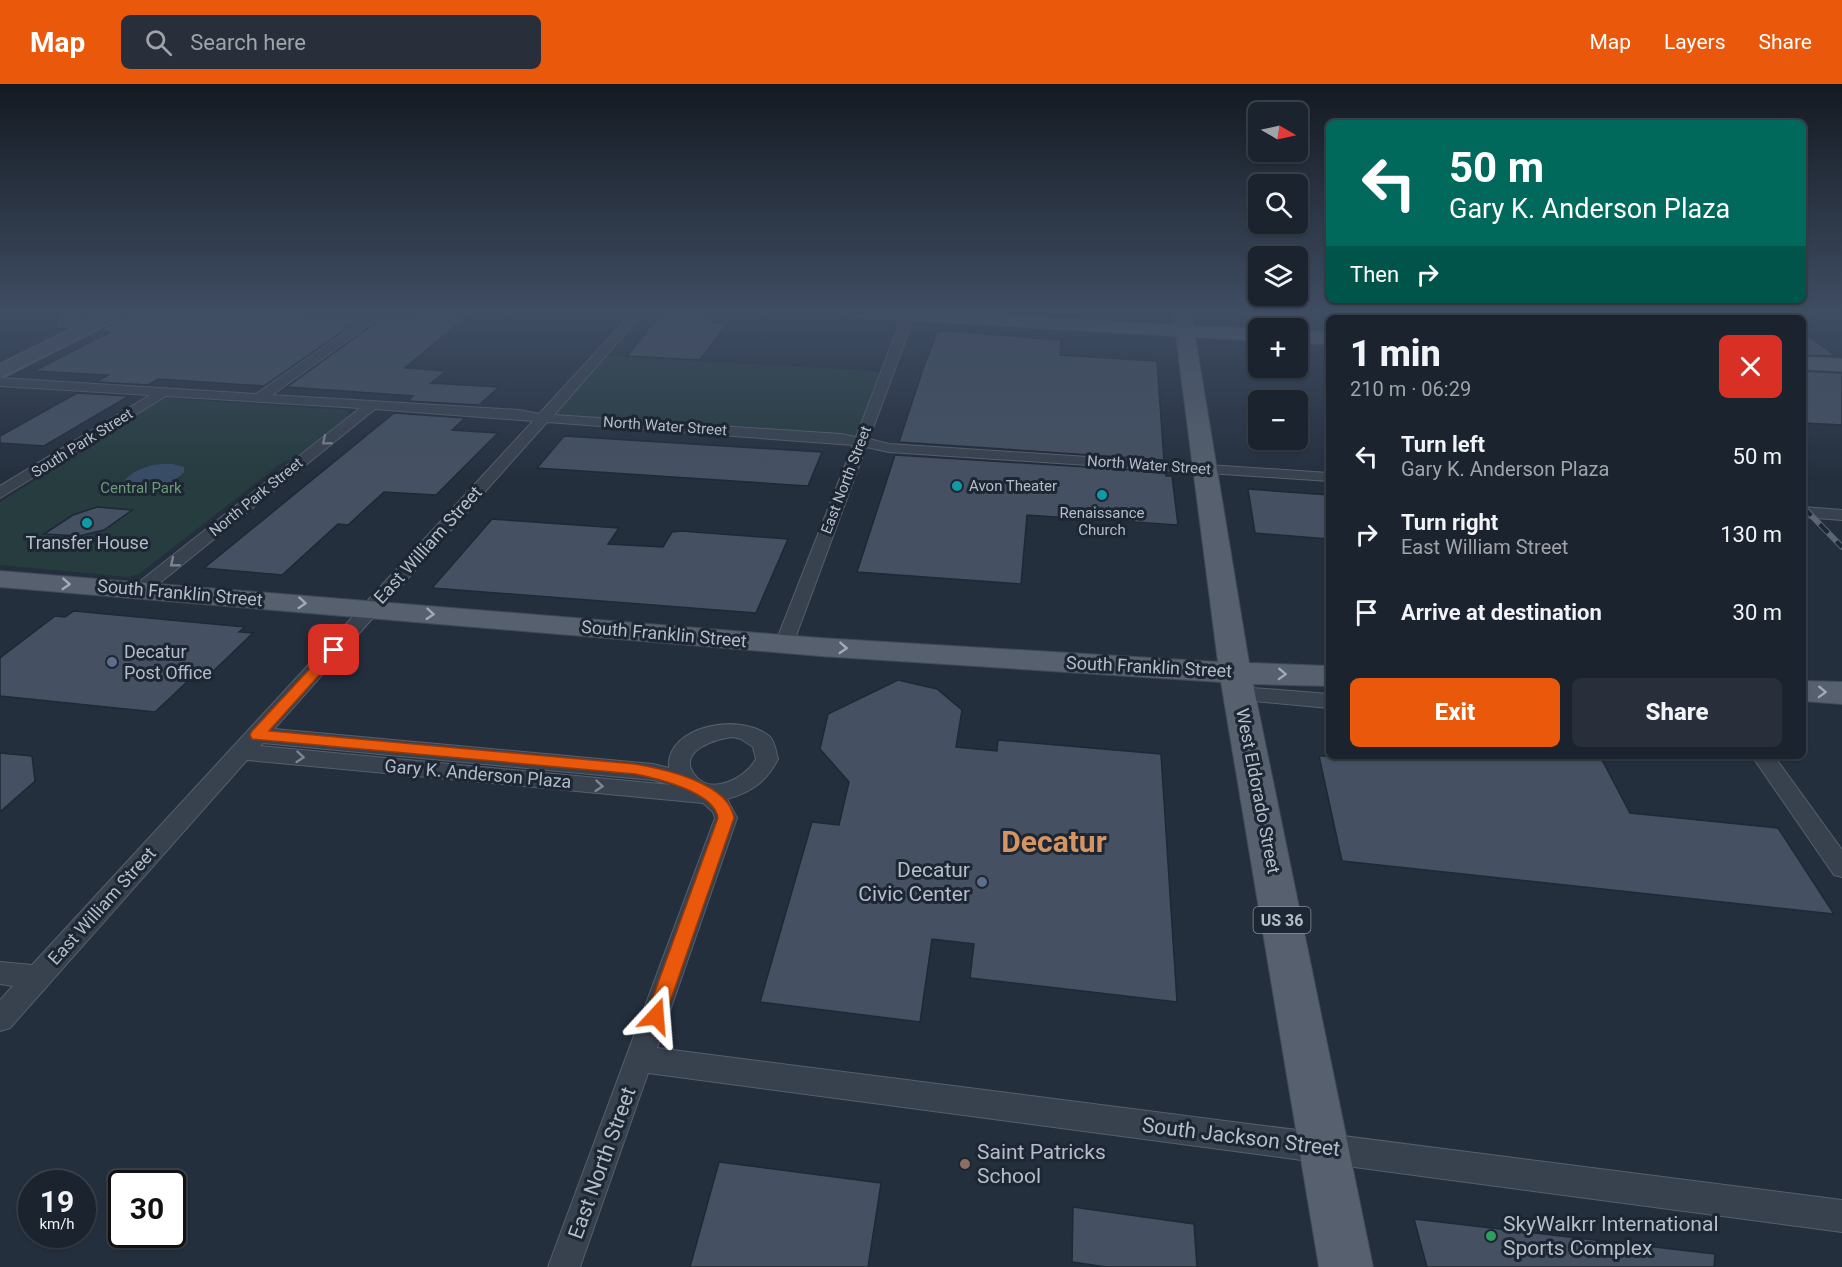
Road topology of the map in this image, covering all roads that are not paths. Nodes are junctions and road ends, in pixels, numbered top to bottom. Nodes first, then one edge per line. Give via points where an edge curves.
1 (303, 367) edge
2 (588, 367) edge
3 (889, 367) edge
4 (1189, 367) edge
5 (0, 382) edge
6 (164, 392) junction
7 (259, 398) junction
8 (372, 405) junction
9 (541, 418) junction
10 (860, 442) junction
11 (1204, 469) junction
12 (1326, 477) edge
13 (0, 493) edge
14 (1806, 512) edge
15 (1842, 515) edge
16 (3, 581) edge
17 (140, 590) junction
18 (372, 609) junction
19 (784, 644) junction
20 (1326, 676) edge
21 (1237, 683) junction
22 (1806, 691) edge
23 (1842, 693) edge
24 (1326, 700) edge
25 (250, 743) junction
26 (1765, 759) edge
27 (753, 780) junction
28 (712, 802) junction
29 (1842, 868) edge
30 (0, 973) edge
31 (38, 977) junction
32 (0, 1019) edge
33 (640, 1059) junction
34 (1324, 1148) junction
35 (1842, 1216) edge
36 (564, 1267) edge
37 (1346, 1267) edge

1 - 7 street
2 - 9 street, East William Street
3 - 10 street, East North Street
4 - 11 main road, West Eldorado Street / US 36
5 - 6 street, North Water Street
6 - 7 street, North Water Street
6 - 13 street, South Park Street
7 - 8 street, North Water Street
8 - 9 street, North Water Street
8 -> 17 street, North Park Street
9 - 10 street, North Water Street
9 - 18 street, East William Street
10 - 11 street, North Water Street via 889,448
10 - 19 street, East North Street
11 - 12 street, North Water Street
11 - 21 main road, West Eldorado Street / US 36
14 - 15 street
16 -> 17 main road, South Franklin Street
17 -> 18 main road, South Franklin Street
18 -> 19 main road, South Franklin Street
18 - 25 street, East William Street
19 -> 21 main road, South Franklin Street via 957,656 1009,676
21 -> 20 main road, South Franklin Street
21 - 24 street
21 - 34 main road, West Eldorado Street / US 36
22 -> 23 main road
25 - 28 street, Gary K. Anderson Plaza via 675,793
25 - 31 street, East William Street
26 - 29 street
27 - 28 street via 722,792
27 - 28 street via 736,799
27 - 28 street via 767,759 763,743 733,730 702,736 690,744 680,760 682,777
28 - 33 street
30 - 31 street
31 - 32 street, East William Street
33 - 34 street, South Jackson Street
33 - 36 street, East North Street
34 - 35 street, South Jackson Street
34 - 37 main road, West Eldorado Street / US 36

